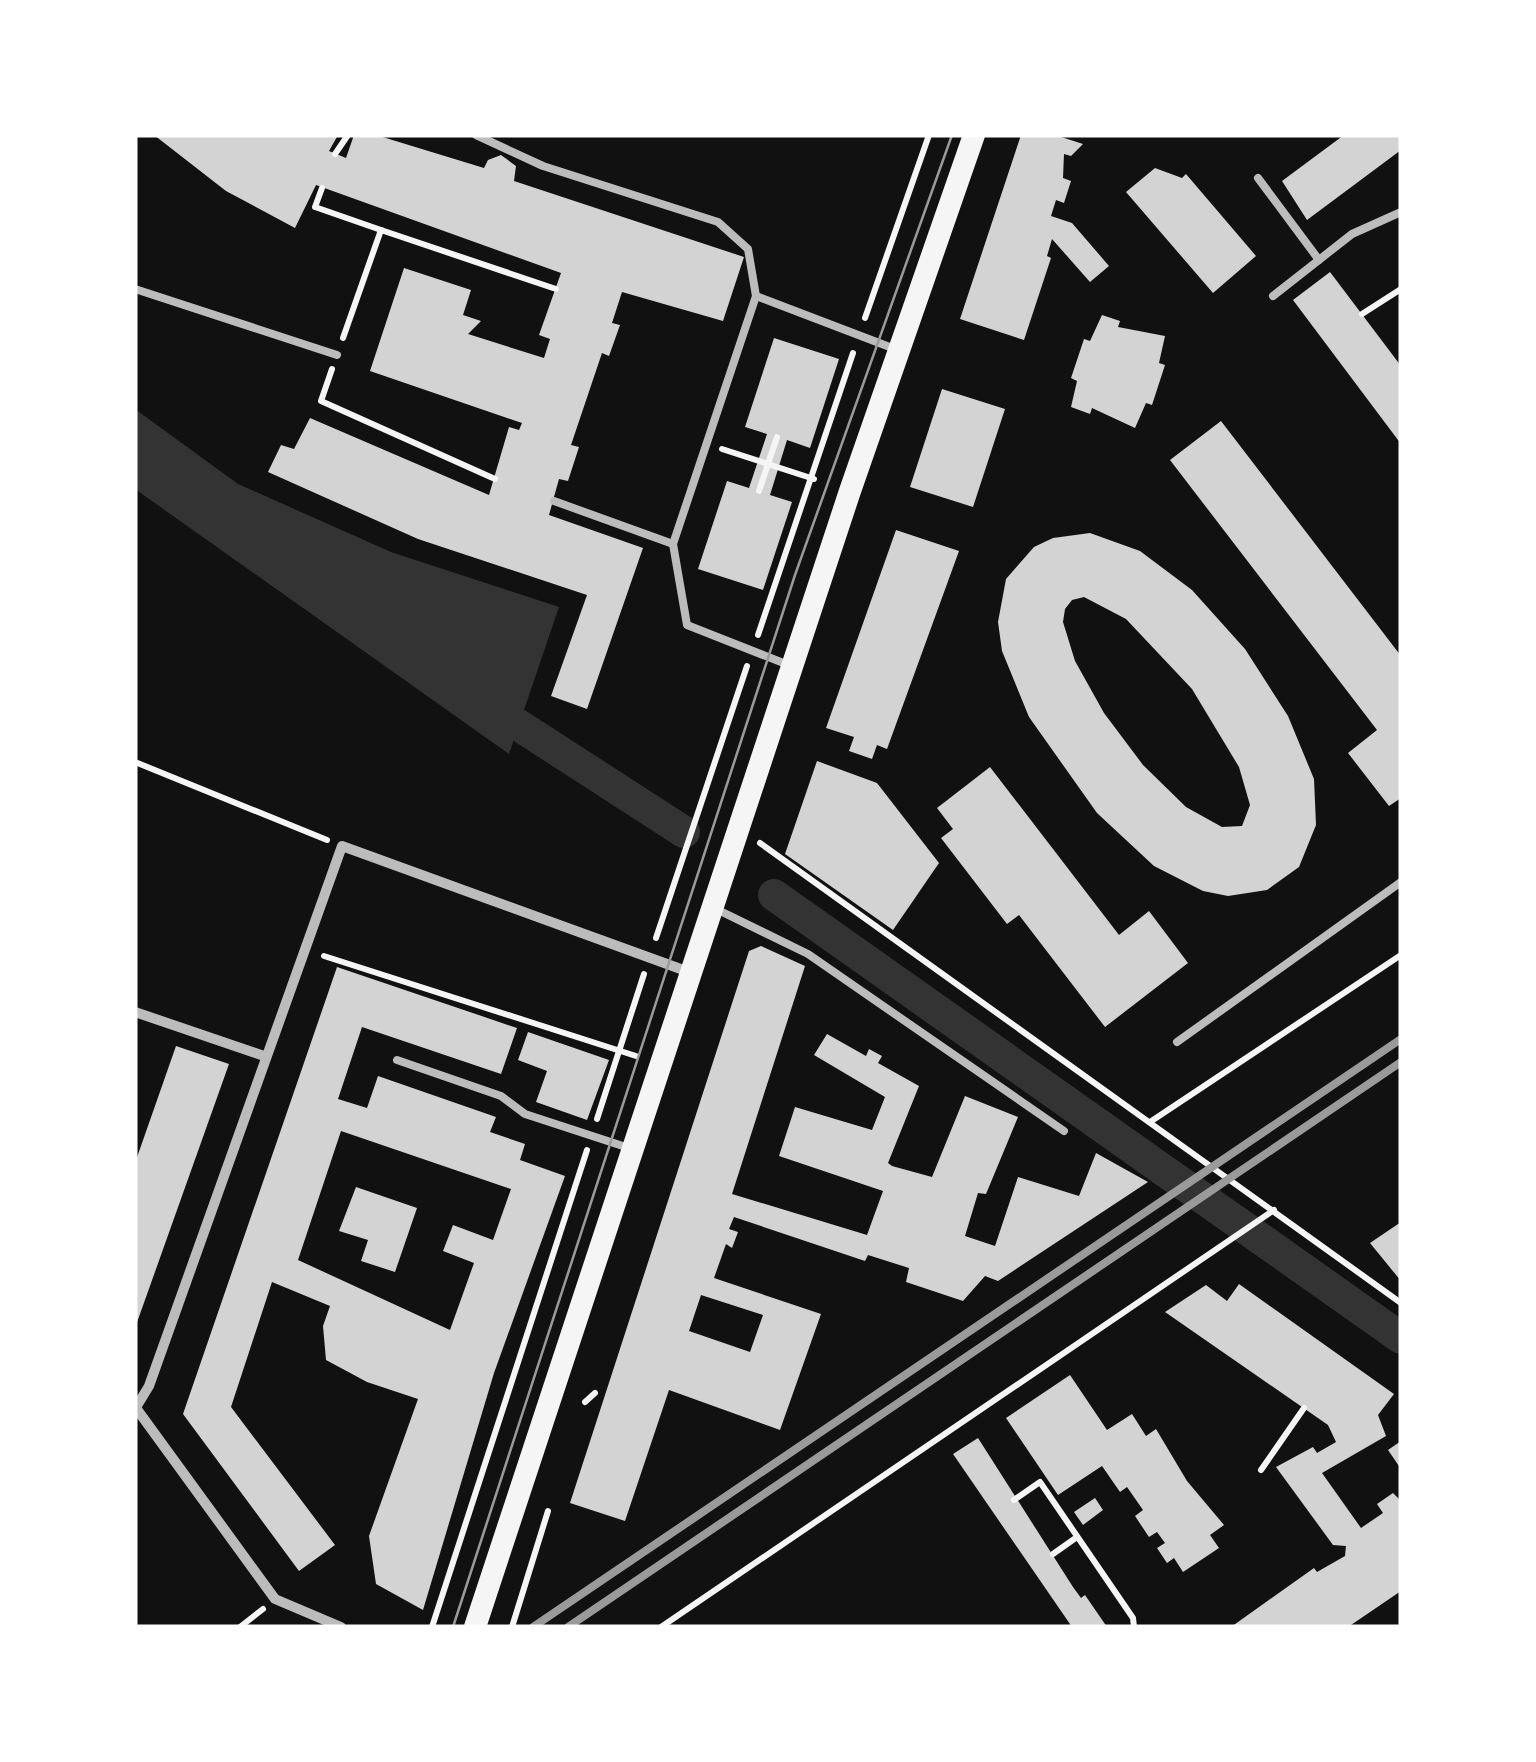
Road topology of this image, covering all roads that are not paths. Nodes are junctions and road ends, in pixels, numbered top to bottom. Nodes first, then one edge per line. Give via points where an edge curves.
1 (476, 135) edge
2 (974, 135) edge
3 (1258, 178) dead end
4 (1401, 212) edge
5 (1319, 260) junction
6 (135, 289) edge
7 (756, 296) junction
8 (1274, 296) dead end
9 (899, 350) junction
10 (337, 355) road end
11 (554, 501) dead end
12 (673, 544) junction
13 (792, 666) junction
14 (1401, 882) edge
15 (712, 907) junction
16 (692, 974) junction
17 (135, 1012) edge
18 (1177, 1042) dead end
19 (264, 1056) junction
20 (397, 1060) dead end
21 (1064, 1131) dead end
22 (633, 1150) junction
23 (136, 1408) edge
24 (341, 1627) edge
25 (475, 1627) edge

1 - 7 lane via 543,166 718,222 748,249
2 - 9 main road
3 - 5 lane
4 - 5 lane via 1352,234
5 - 8 lane
6 - 10 lane
7 - 9 lane
7 - 12 lane
9 - 13 main road
11 - 12 lane
12 - 13 lane via 686,626
13 - 15 main road
14 - 18 lane
15 - 16 main road
15 - 21 lane via 808,954
16 - 19 street via 342,846
16 - 22 main road
17 - 19 street
19 - 23 street
20 - 22 lane
22 - 25 main road
23 - 24 street via 275,1599

